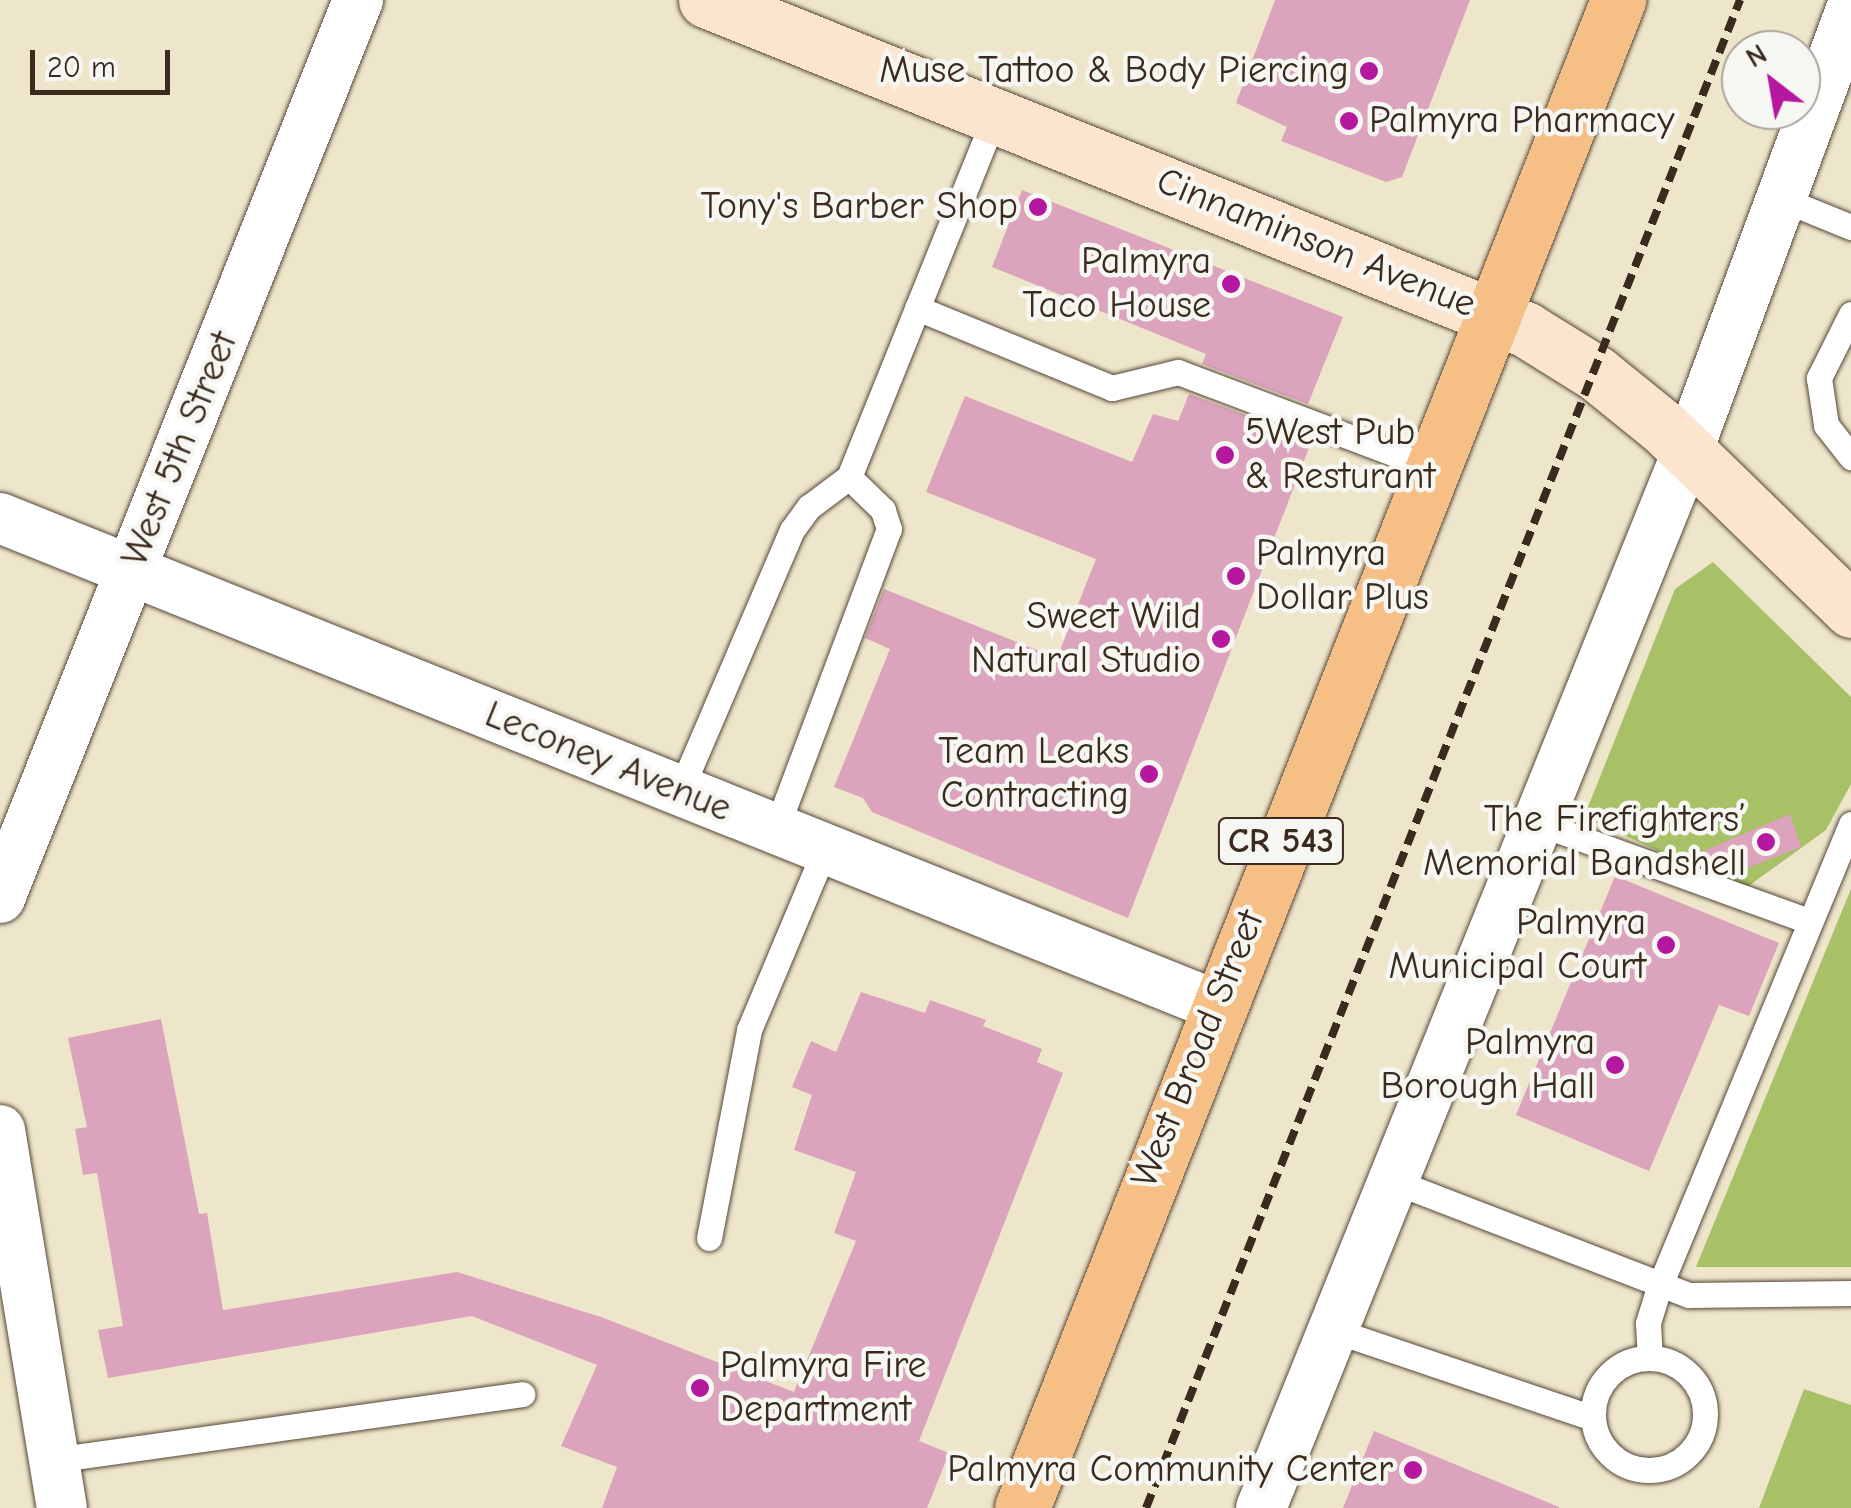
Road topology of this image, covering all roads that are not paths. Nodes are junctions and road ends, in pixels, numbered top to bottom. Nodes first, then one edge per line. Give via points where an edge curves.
1 (358, 0) edge
2 (706, 0) edge
3 (1618, 0) edge
4 (1851, 10) edge
5 (996, 115) junction
6 (1777, 196) junction
7 (1851, 226) edge
8 (917, 308) junction
9 (1490, 313) junction
10 (1851, 314) edge
11 (1688, 450) junction
12 (1851, 457) edge
13 (1429, 467) junction
14 (849, 477) junction
15 (0, 518) edge
16 (132, 570) junction
17 (1843, 590) edge
18 (680, 791) junction
19 (1538, 823) junction
20 (1851, 824) edge
21 (776, 829) junction
22 (825, 849) junction
23 (0, 898) edge
24 (1808, 921) junction
25 (1215, 1005) junction
26 (0, 1130) edge
27 (1394, 1182) junction
28 (8, 1233) edge
29 (709, 1238) dead end
30 (1660, 1284) junction
31 (1851, 1293) edge
32 (1333, 1330) junction
33 (1650, 1358) junction
34 (522, 1394) dead end
35 (1593, 1418) junction
36 (58, 1484) edge
37 (1022, 1508) edge
38 (1261, 1508) edge

1 - 16 street, West 5th Street
2 - 5 street, Cinnaminson Avenue
3 - 9 main road, CR 543
4 - 6 street
5 - 8 lane
5 - 9 street, Cinnaminson Avenue
6 - 7 lane
6 - 11 street
8 - 13 lane via 1112,388 1178,372
8 - 14 lane
9 - 11 street, Cinnaminson Avenue via 1596,373
9 - 13 main road, West Broad Street / CR 543
10 - 12 lane via 1819,378 1826,425
11 - 17 street, Cinnaminson Avenue
11 - 19 street
13 - 25 main road, West Broad Street / CR 543
14 - 18 lane via 809,506 792,530
14 - 21 lane via 884,510 889,529
15 - 16 street, Leconey Avenue
16 - 18 street, Leconey Avenue
16 - 23 street, West 5th Street
18 - 21 street, Leconey Avenue
19 - 24 lane
19 - 27 street
20 - 24 lane
21 - 22 street, Leconey Avenue
22 - 25 street, Leconey Avenue
22 - 29 lane via 748,1030
24 - 30 lane
25 - 37 main road, West Broad Street / CR 543
26 - 28 street
27 - 30 lane
27 - 32 street
28 - 36 street
30 - 31 lane via 1690,1295
30 - 33 lane via 1648,1323
32 - 35 lane
32 - 38 street
33 - 35 lane via 1614,1369 1594,1400
33 - 35 lane via 1685,1370 1698,1384 1706,1420 1690,1454 1658,1470 1638,1470 1607,1452
34 - 36 lane

